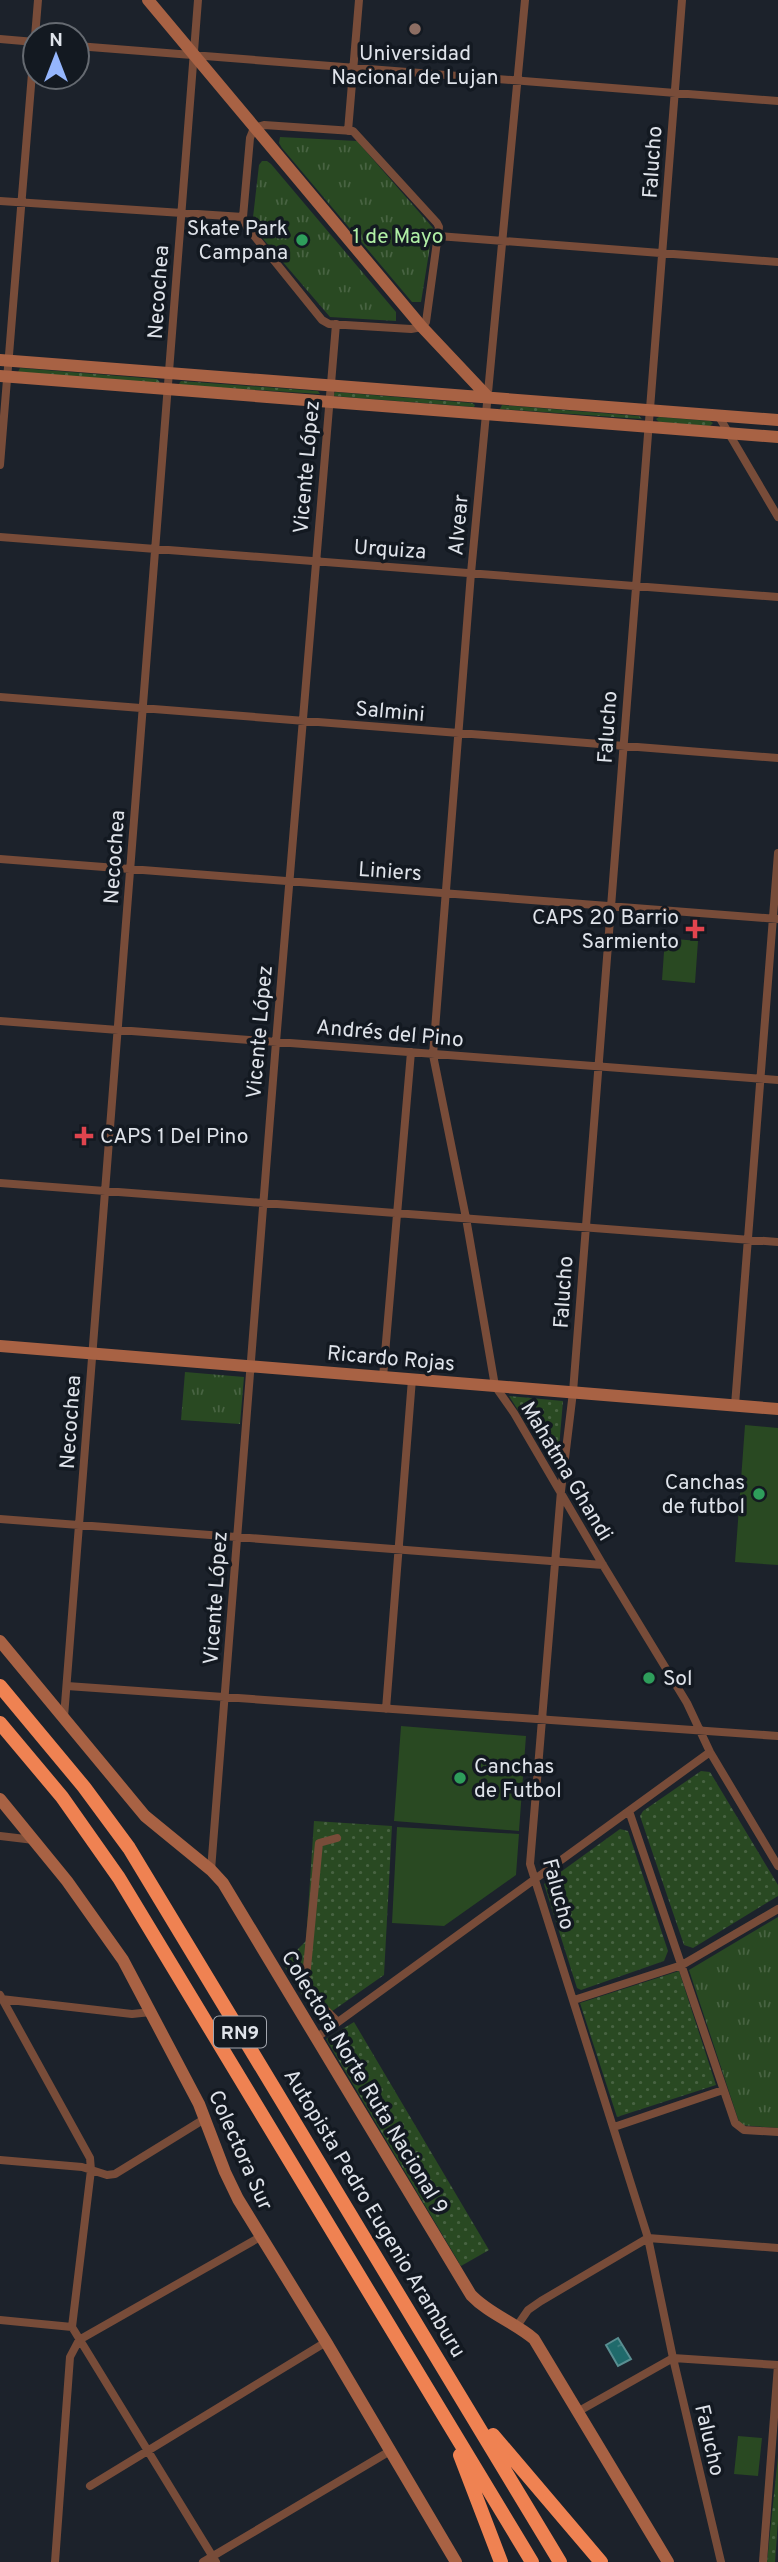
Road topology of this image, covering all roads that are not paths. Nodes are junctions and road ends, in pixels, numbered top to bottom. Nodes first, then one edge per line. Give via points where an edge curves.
1 (37, 0) edge
2 (148, 0) edge
3 (198, 0) edge
4 (359, 0) edge
5 (525, 0) edge
6 (682, 0) edge
7 (36, 21) edge
8 (0, 40) edge
9 (21, 41) edge
10 (91, 47) edge
11 (194, 55) junction
12 (353, 67) junction
13 (519, 81) junction
14 (30, 91) edge
15 (675, 93) junction
16 (778, 101) edge
17 (254, 128) junction
18 (348, 131) junction
19 (0, 201) edge
20 (21, 203) junction
21 (181, 214) junction
22 (243, 217) junction
23 (438, 236) junction
24 (503, 240) junction
25 (663, 253) junction
26 (778, 262) edge
27 (336, 324) junction
28 (422, 327) junction
29 (4, 360) edge
30 (170, 373) junction
31 (4, 376) edge
32 (331, 386) junction
33 (168, 389) junction
34 (488, 397) junction
35 (329, 402) junction
36 (651, 410) junction
37 (486, 414) junction
38 (718, 415) junction
39 (778, 420) edge
40 (650, 427) junction
41 (728, 433) junction
42 (778, 437) edge
43 (0, 465) edge
44 (778, 517) edge
45 (0, 537) edge
46 (156, 549) junction
47 (316, 561) junction
48 (471, 573) junction
49 (636, 587) junction
50 (778, 597) edge
51 (0, 697) edge
52 (143, 709) junction
53 (302, 721) junction
54 (459, 734) junction
55 (624, 746) junction
56 (778, 758) edge
57 (778, 853) edge
58 (0, 859) edge
59 (131, 869) junction
60 (289, 881) junction
61 (446, 892) junction
62 (611, 906) junction
63 (775, 919) edge
64 (0, 1021) edge
65 (118, 1030) junction
66 (275, 1042) junction
67 (411, 1052) junction
68 (433, 1055) junction
69 (598, 1066) junction
70 (760, 1079) junction
71 (778, 1080) edge
72 (0, 1183) edge
73 (105, 1191) junction
74 (263, 1203) junction
75 (397, 1213) junction
76 (466, 1218) junction
77 (586, 1227) junction
78 (748, 1240) junction
79 (778, 1242) edge
80 (0, 1348) edge
81 (92, 1356) junction
82 (250, 1368) junction
83 (383, 1377) junction
84 (412, 1381) junction
85 (496, 1388) junction
86 (572, 1394) junction
87 (735, 1405) junction
88 (778, 1410) edge
89 (561, 1491) junction
90 (0, 1518) edge
91 (79, 1525) junction
92 (237, 1537) junction
93 (399, 1549) junction
94 (555, 1561) junction
95 (603, 1565) junction
96 (0, 1641) edge
97 (0, 1686) edge
98 (66, 1686) junction
99 (224, 1697) junction
100 (386, 1709) junction
101 (64, 1717) junction
102 (542, 1720) junction
103 (0, 1723) edge
104 (698, 1731) junction
105 (778, 1736) edge
106 (710, 1752) junction
107 (0, 1799) edge
108 (629, 1811) junction
109 (0, 1836) edge
110 (337, 1838) dead end
111 (34, 1840) junction
112 (778, 1866) edge
113 (211, 1870) junction
114 (533, 1881) junction
115 (778, 1909) edge
116 (682, 1965) junction
117 (1, 1998) edge
118 (574, 2000) junction
119 (151, 2012) junction
120 (338, 2022) junction
121 (316, 2038) junction
122 (723, 2090) junction
123 (206, 2118) junction
124 (614, 2127) junction
125 (778, 2132) edge
126 (0, 2160) edge
127 (91, 2170) junction
128 (260, 2237) junction
129 (648, 2238) junction
130 (778, 2248) edge
131 (0, 2320) edge
132 (517, 2326) junction
133 (72, 2327) junction
134 (79, 2340) junction
135 (326, 2342) junction
136 (673, 2358) junction
137 (778, 2365) edge
138 (459, 2393) junction
139 (579, 2411) junction
140 (443, 2414) junction
141 (390, 2451) junction
142 (147, 2453) junction
143 (90, 2486) dead end
144 (214, 2559) edge
145 (453, 2561) edge
146 (55, 2562) edge
147 (203, 2562) edge
148 (501, 2562) edge
149 (533, 2562) edge
150 (560, 2562) edge
151 (601, 2562) edge
152 (668, 2562) edge
153 (722, 2562) edge
154 (763, 2562) edge

1 - 7 street
2 - 11 street
3 - 11 street, Necochea
4 - 12 street
5 - 13 street, Alvear
6 - 15 street, Falucho
8 - 9 street
10 - 11 street
11 - 12 street
11 - 17 street
11 - 21 street, Necochea
12 - 13 street
12 - 18 street
13 - 15 street
13 - 24 street, Alvear
14 - 20 street
15 - 16 street
15 - 25 street, Falucho
17 - 18 street
17 - 22 street
17 - 28 street
18 - 23 street via 359,136 437,223
19 - 20 street
20 - 21 street
20 - 29 street
21 - 22 street
21 - 30 street, Necochea
22 - 27 street via 322,320
23 - 24 street
23 - 28 street
24 - 25 street
24 - 34 street, Alvear
25 - 26 street
25 - 36 street, Falucho
27 - 28 street
27 - 32 street, Vicente López
28 - 34 street
29 - 30 street
29 - 31 street
30 - 32 street
30 - 33 street, Necochea
31 - 33 street
31 - 43 street
32 - 34 street
32 - 35 street, Vicente López
33 - 35 street
33 - 46 street, Necochea
34 - 36 street
34 - 37 street, Alvear
35 - 37 street
35 - 47 street, Vicente López
36 - 38 street
36 - 40 street, Falucho
37 - 40 street
37 - 48 street, Alvear
38 - 39 street
38 - 41 street
40 - 41 street
40 - 49 street, Falucho
41 - 42 street
41 - 44 street
45 - 46 street, Urquiza
46 - 47 street, Urquiza
46 - 52 street, Necochea
47 - 48 street, Urquiza
47 - 53 street, Vicente López
48 - 49 street, Urquiza
48 - 54 street, Alvear
49 - 50 street, Urquiza
49 - 55 street, Falucho
51 - 52 street, Salmini
52 - 53 street, Salmini
52 - 59 street, Necochea
53 - 54 street, Salmini
53 - 60 street, Vicente López
54 - 55 street, Salmini
54 - 61 street, Alvear
55 - 56 street, Salmini
55 - 62 street, Falucho
57 - 63 street
58 - 59 street, Liniers
59 - 60 street, Liniers
59 - 65 street, Necochea
60 - 61 street, Liniers
60 - 66 street, Vicente López
61 - 62 street, Liniers
61 - 68 street, Alvear
62 - 63 street, Liniers
62 - 69 street, Falucho
63 - 70 street
64 - 65 street, Andrés del Pino
65 - 66 street, Andrés del Pino
65 - 73 street, Necochea
66 - 67 street, Andrés del Pino
66 - 74 street, Vicente López
67 - 68 street, Andrés del Pino
67 - 75 street
68 - 69 street, Andrés del Pino
68 - 76 street, Mahatma Ghandi
69 - 70 street, Andrés del Pino
69 - 77 street, Falucho
70 - 71 street, Andrés del Pino
70 - 78 street
72 - 73 street
73 - 74 street
73 - 81 street, Necochea
74 - 75 street
74 - 82 street, Vicente López
75 - 76 street
75 - 83 street
76 - 77 street
76 - 85 street, Mahatma Ghandi
77 - 78 street
77 - 86 street, Falucho
78 - 79 street
78 - 87 street
80 - 81 street, Ricardo Rojas
81 - 82 street, Ricardo Rojas
81 - 91 street, Necochea
82 - 83 street, Ricardo Rojas
82 - 84 street, Ricardo Rojas
82 - 92 street, Vicente López
83 - 84 street, Ricardo Rojas
84 - 85 street, Ricardo Rojas
84 - 93 street
85 - 86 street, Ricardo Rojas
85 - 89 street, Mahatma Ghandi
86 - 87 street, Ricardo Rojas
86 - 88 street, Ricardo Rojas
86 - 89 street, Falucho
87 - 88 street, Ricardo Rojas
89 - 94 street, Falucho
89 - 95 street, Mahatma Ghandi
90 - 91 street
91 - 92 street
91 - 98 street, Necochea
92 - 93 street
92 - 99 street, Vicente López
93 - 94 street
93 - 100 street
94 - 95 street
94 - 102 street, Falucho
95 - 104 street, Mahatma Ghandi via 687,1703
96 - 101 street, Colectora Norte Ruta Nacional 9
97 - 138 highway, Autopista Pedro Eugenio Aramburu / RN9 via 128,1848
98 - 99 street
98 - 101 street, Necochea
99 - 100 street
99 - 113 street, Vicente López
100 - 102 street
101 - 113 street, Colectora Norte Ruta Nacional 9 via 145,1816
102 - 104 street
102 - 114 street, Falucho via 530,1864
103 - 140 highway, RN9 via 62,1797 119,1878
104 - 105 street
104 - 106 street, Mahatma Ghandi
106 - 108 street
106 - 112 street, Mahatma Ghandi
107 - 111 street, Colectora Sur
108 - 114 street
108 - 116 street
109 - 111 street
110 - 120 street via 319,1843 306,1978 312,1996
111 - 119 street, Colectora Sur via 101,1926
113 - 121 street, Colectora Norte Ruta Nacional 9
114 - 118 street, Falucho
114 - 120 street
115 - 116 street
116 - 118 street
116 - 122 street
117 - 119 street via 132,2014
117 - 127 street via 87,2150
118 - 124 street, Falucho
119 - 123 street, Colectora Sur
120 - 121 street
121 - 132 street, Colectora Norte Ruta Nacional 9 via 471,2295
122 - 124 street
122 - 125 street via 739,2128
123 - 127 street via 115,2174
123 - 128 street, Colectora Sur via 225,2172
124 - 129 street, Falucho
126 - 127 street
127 - 133 street
128 - 134 street
128 - 135 street, Colectora Sur
129 - 130 street
129 - 132 street via 541,2301
129 - 136 street, Falucho
131 - 133 street
132 - 139 street, Colectora Norte Ruta Nacional 9 via 534,2339
133 - 134 street
134 - 142 street
134 - 146 street via 70,2357
135 - 141 street, Colectora Sur
135 - 142 street
136 - 137 street
136 - 139 street
136 - 153 street, Falucho
137 - 154 street
138 - 150 highway, Autopista Pedro Eugenio Aramburu / RN9
138 - 151 highway
139 - 152 street, Colectora Norte Ruta Nacional 9
140 - 148 highway
140 - 149 highway, RN9
141 - 144 street
141 - 145 street, Colectora Sur
142 - 143 street
142 - 144 street
144 - 147 street

